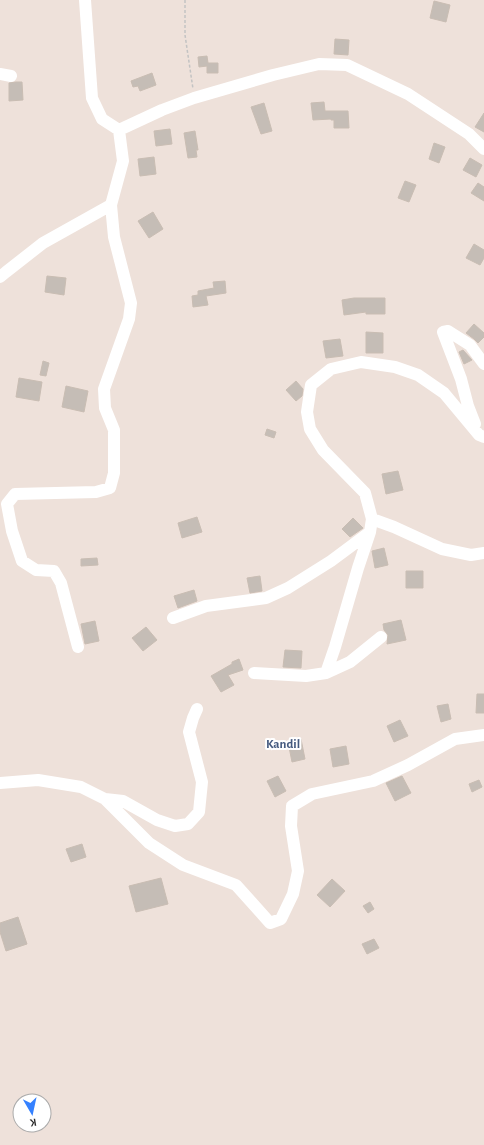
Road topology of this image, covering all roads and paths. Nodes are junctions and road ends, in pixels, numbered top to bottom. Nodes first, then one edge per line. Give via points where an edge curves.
1 (85, 0) edge
2 (185, 0) edge
3 (194, 98) junction
4 (119, 130) junction
5 (484, 149) edge
6 (111, 205) junction
7 (0, 277) edge
8 (484, 364) edge
9 (482, 436) edge
10 (372, 519) junction
11 (370, 532) junction
12 (484, 553) edge
13 (173, 618) dead end
14 (381, 637) dead end
15 (78, 647) dead end
16 (254, 673) dead end
17 (326, 673) junction
18 (197, 710) dead end
19 (484, 735) edge
20 (0, 783) edge
21 (105, 799) junction

1 - 4 street via 92,98 102,118
2 - 3 path via 185,35
3 - 4 street
3 - 5 street via 319,64 347,65 408,94 469,134
4 - 6 street via 122,161
6 - 7 street via 43,243
6 - 15 street via 114,237 131,303 104,389 105,408 114,430 114,473 110,488 96,492 15,494 7,504 12,531 22,561 36,570 54,572 61,583
8 - 9 street via 470,345 448,331 444,332 468,406
9 - 10 street via 444,393 418,375 395,367 361,362 331,369 311,385 307,412 310,429 323,450 365,493
10 - 11 street
10 - 12 street via 442,549 471,555
11 - 13 street via 331,561 288,588 266,598 206,606
11 - 17 street
14 - 17 street via 350,662
16 - 17 street via 306,676
18 - 21 street via 189,732 202,782 199,812 188,824 175,826 156,820 123,801
19 - 21 street via 455,739 373,781 312,794 292,806 291,826 298,871 293,894 281,919 270,923 236,885 183,865 148,843
20 - 21 street via 38,780 81,787

